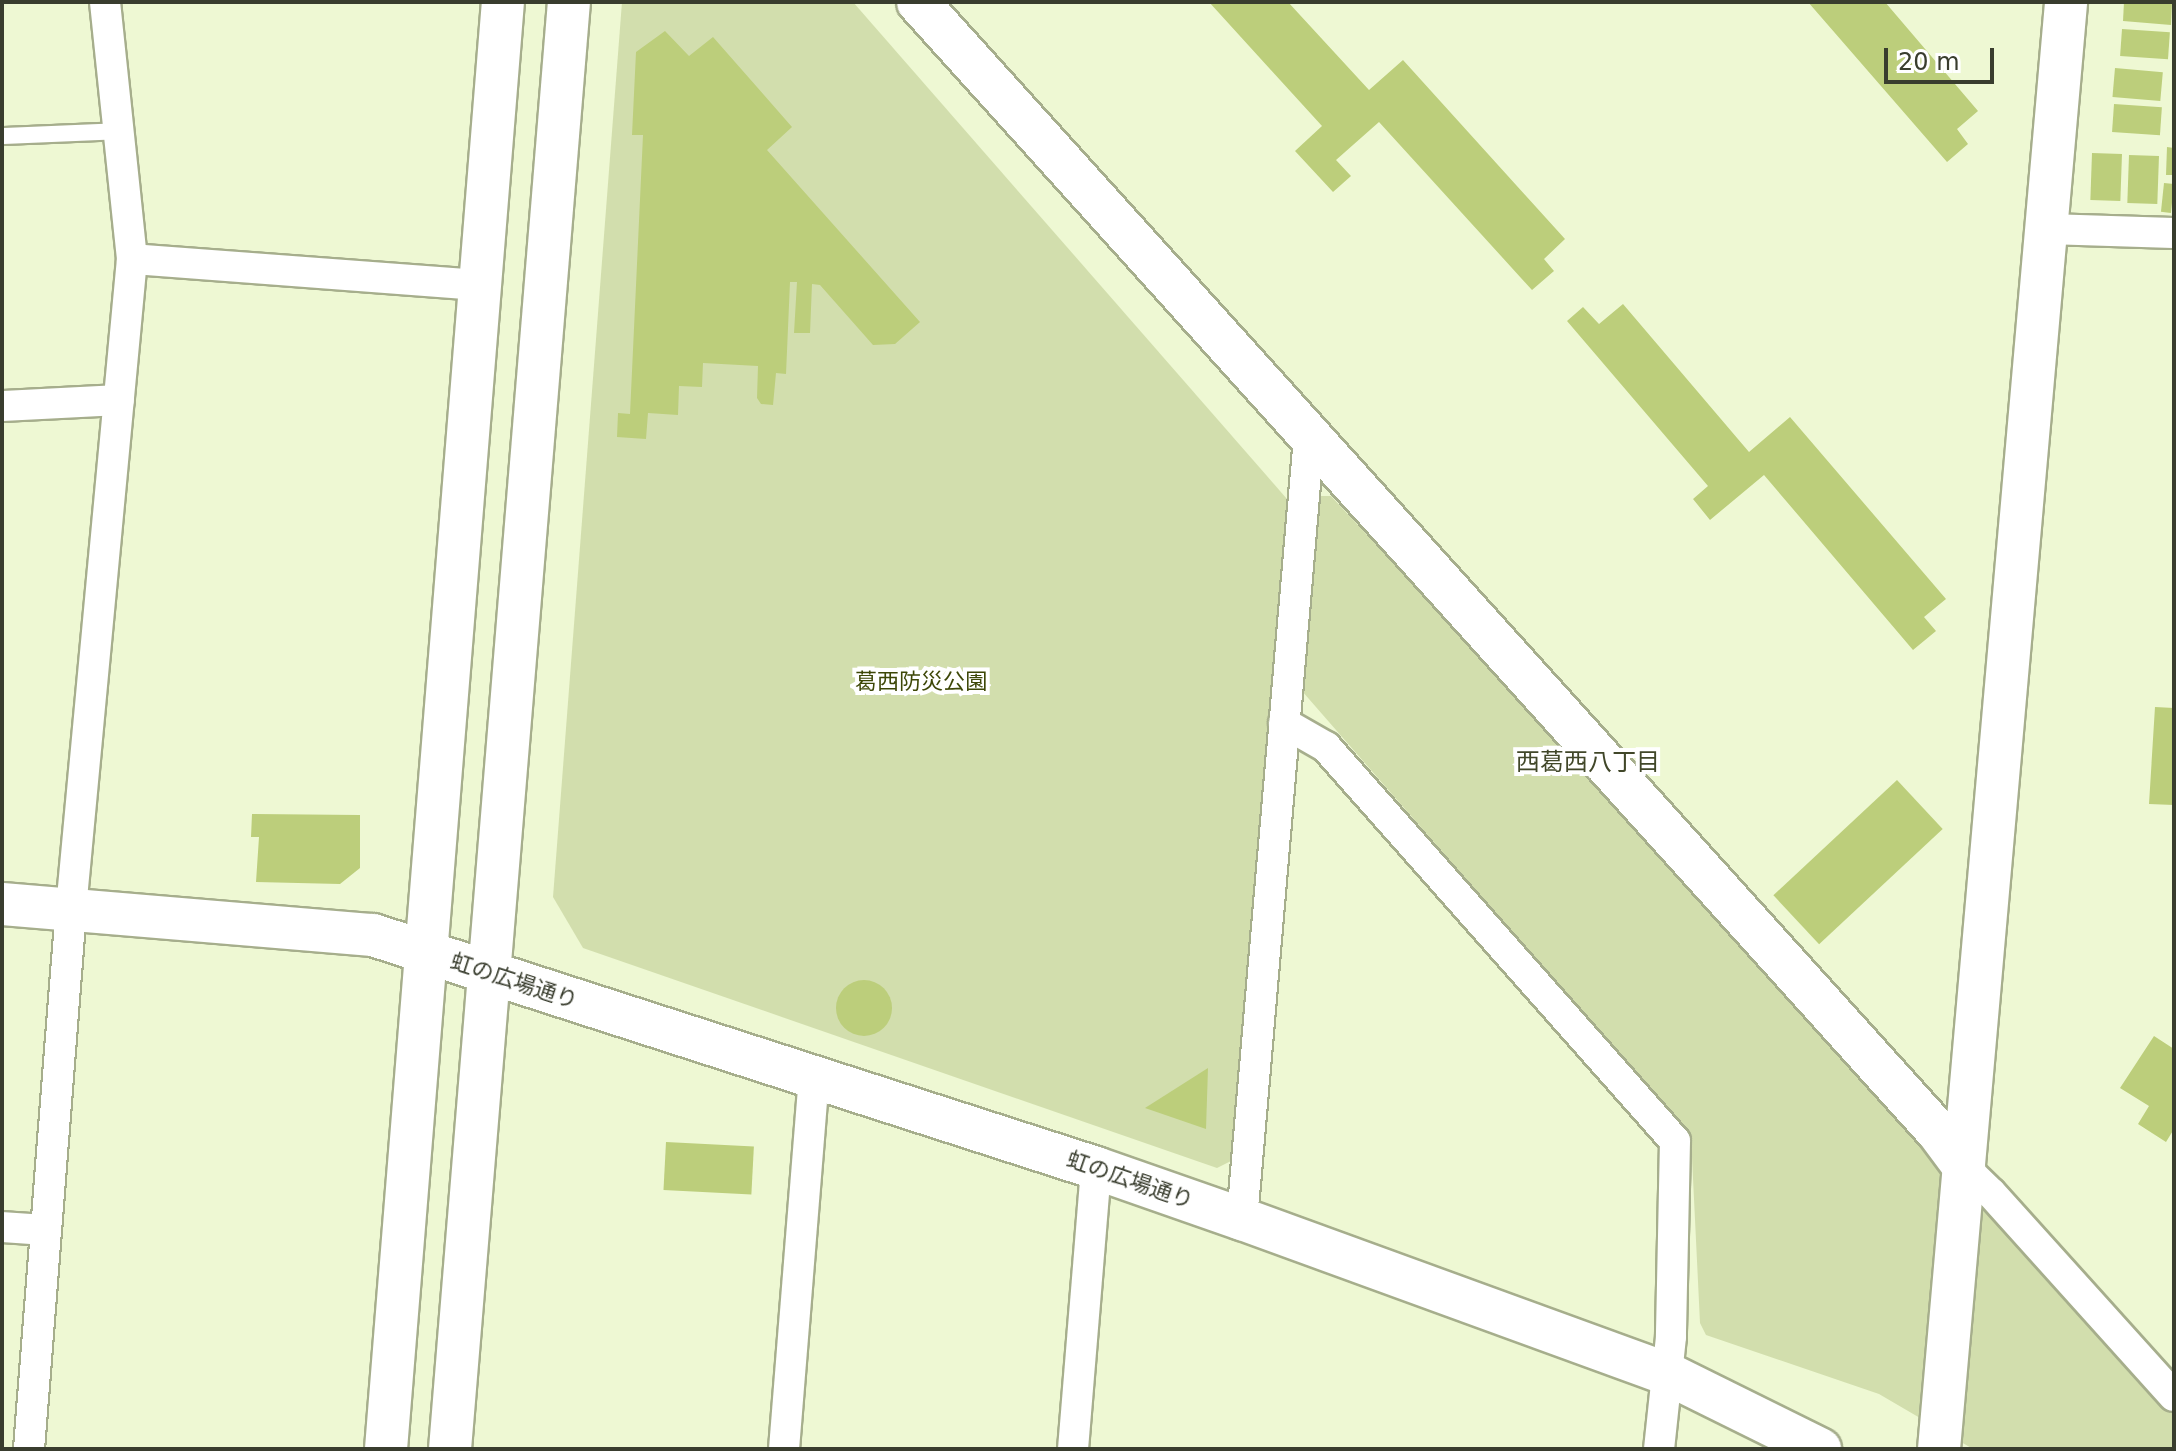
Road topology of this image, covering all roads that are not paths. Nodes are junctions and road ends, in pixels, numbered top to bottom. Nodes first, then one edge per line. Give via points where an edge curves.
1 (105, 2) edge
2 (503, 2) edge
3 (569, 2) edge
4 (918, 2) edge
5 (2066, 2) edge
6 (121, 131) junction
7 (2, 136) edge
8 (2047, 229) junction
9 (2174, 233) edge
10 (132, 259) junction
11 (477, 285) junction
12 (119, 400) junction
13 (2, 406) edge
14 (1309, 437) junction
15 (1284, 723) junction
16 (2, 904) edge
17 (71, 909) junction
18 (425, 952) junction
19 (489, 975) junction
20 (814, 1077) junction
21 (1964, 1167) junction
22 (1096, 1168) junction
23 (1242, 1219) junction
24 (2, 1227) edge
25 (45, 1230) junction
26 (1666, 1373) junction
27 (2174, 1396) edge
28 (29, 1449) edge
29 (386, 1449) edge
30 (450, 1449) edge
31 (784, 1449) edge
32 (1073, 1449) edge
33 (1659, 1449) edge
34 (1820, 1449) edge
35 (1939, 1449) edge

1 - 6 street
2 - 11 street
3 - 19 street
4 - 14 street
5 - 8 street
6 - 7 lane
6 - 10 street
8 - 9 street
8 - 21 street
10 - 11 street
10 - 12 street
11 - 18 street
12 - 13 street
12 - 17 street
14 - 15 street
14 - 21 street via 1938,1132
15 - 23 street
15 - 26 street via 1326,747 1675,1141
16 - 17 street, 虹の広場通り
17 - 18 street, 虹の広場通り via 373,935
17 - 25 street
18 - 19 street, 虹の広場通り
18 - 29 street
19 - 20 street, 虹の広場通り
19 - 30 street
20 - 22 street, 虹の広場通り
20 - 31 street
21 - 27 street
21 - 35 street
22 - 23 street, 虹の広場通り
22 - 32 street
23 - 26 street, 虹の広場通り
24 - 25 street
25 - 28 street
26 - 33 street
26 - 34 street, 虹の広場通り

